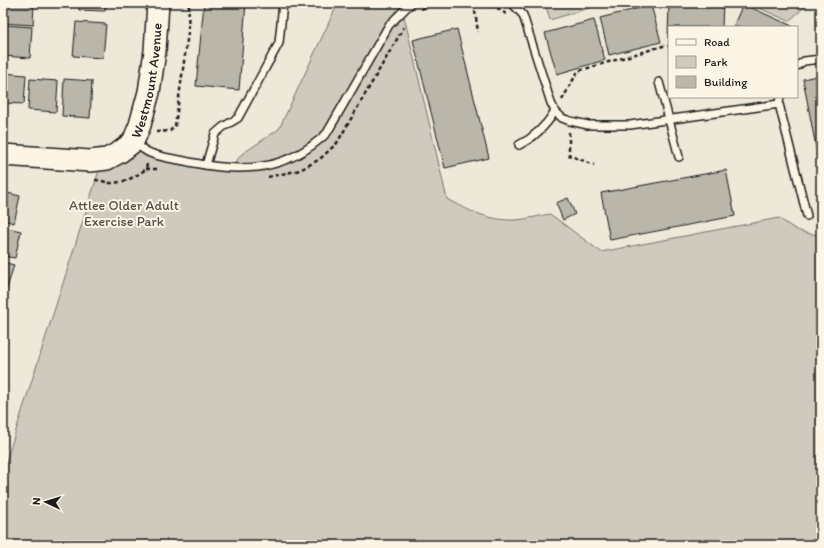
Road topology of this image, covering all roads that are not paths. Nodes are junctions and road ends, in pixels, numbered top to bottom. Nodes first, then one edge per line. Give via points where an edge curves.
1 (158, 3) edge
2 (283, 3) edge
3 (412, 3) edge
4 (512, 3) edge
5 (821, 59) edge
6 (798, 65) edge
7 (659, 82) dead end
8 (780, 101) edge
9 (555, 111) junction
10 (669, 119) junction
11 (133, 142) junction
12 (519, 145) dead end
13 (3, 154) edge
14 (679, 157) dead end
15 (206, 165) junction
16 (807, 216) dead end

1 - 11 street, Westmount Avenue via 155,51 148,92
2 - 15 lane via 279,43 238,118 215,134
3 - 15 lane via 390,26 327,133 316,143 282,162 262,167 234,169
4 - 9 lane via 522,15
5 - 6 lane via 804,61
7 - 10 lane
8 - 10 lane
8 - 16 lane
9 - 10 lane via 562,118 588,125 630,125
9 - 12 lane via 544,127
10 - 14 lane
11 - 13 street, Westmount Avenue via 120,152 90,161
11 - 15 lane via 150,153

